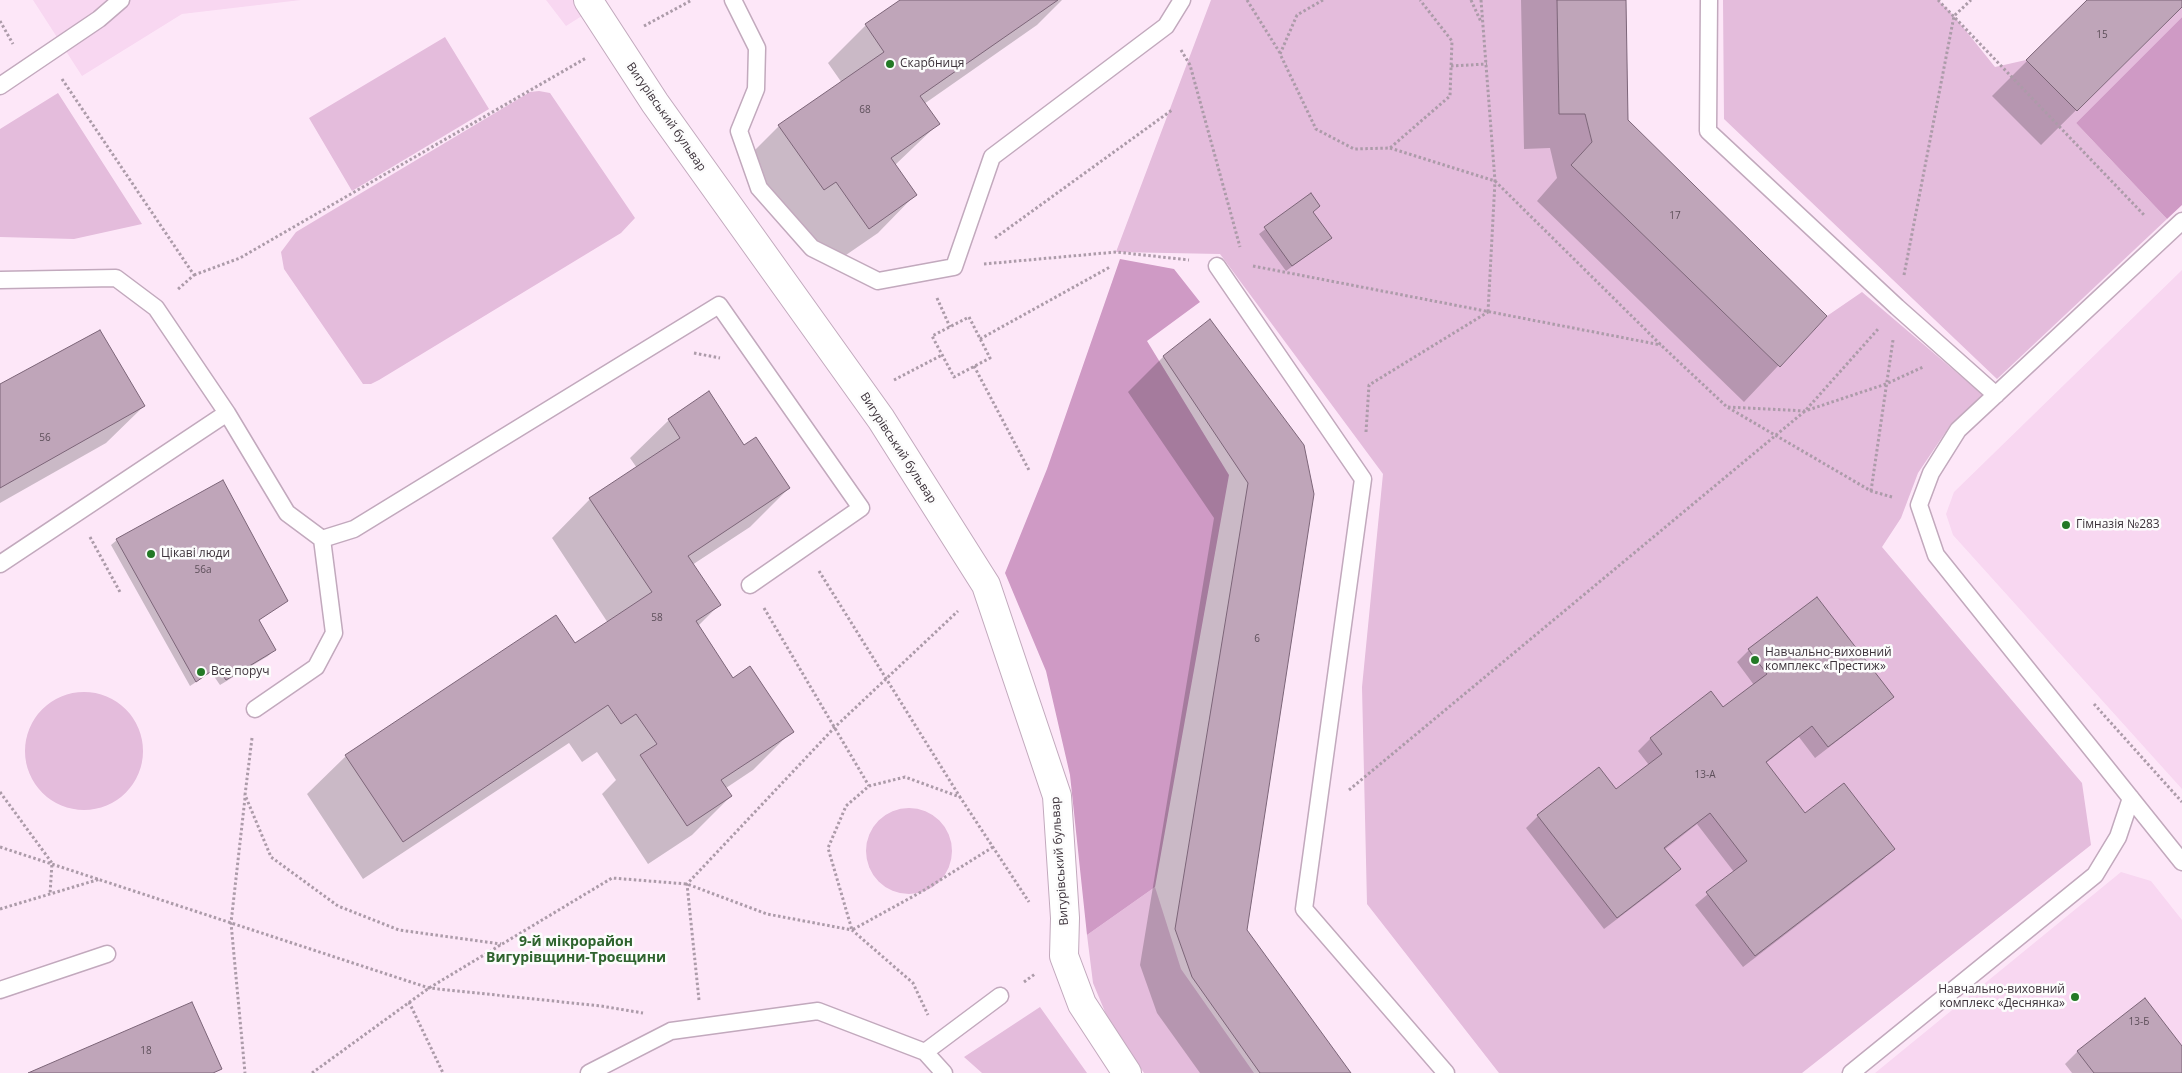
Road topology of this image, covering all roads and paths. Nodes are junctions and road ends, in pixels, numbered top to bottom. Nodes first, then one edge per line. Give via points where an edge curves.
1 (121, 0) edge
2 (588, 0) edge
3 (692, 0) edge
4 (733, 0) edge
5 (1182, 0) edge
6 (1247, 0) edge
7 (1323, 0) edge
8 (1420, 0) edge
9 (1470, 0) edge
10 (1482, 0) edge
11 (1709, 0) edge
12 (1938, 0) edge
13 (1971, 0) edge
14 (1954, 16) junction
15 (1482, 25) junction
16 (1166, 26) junction
17 (616, 41) junction
18 (1280, 54) junction
19 (47, 55) junction
20 (1487, 64) junction
21 (1451, 66) junction
22 (0, 86) edge
23 (1172, 110) dead end
24 (1390, 148) junction
25 (1495, 181) junction
26 (2182, 220) edge
27 (2165, 237) junction
28 (1242, 255) dead end
29 (1217, 266) dead end
30 (954, 267) junction
31 (1110, 267) dead end
32 (194, 275) junction
33 (0, 280) edge
34 (1898, 307) junction
35 (156, 308) junction
36 (1488, 312) junction
37 (980, 339) junction
38 (1661, 345) junction
39 (652, 347) junction
40 (942, 355) junction
41 (1951, 355) junction
42 (927, 363) dead end
43 (760, 364) junction
44 (974, 366) junction
45 (1886, 384) junction
46 (1996, 395) junction
47 (1727, 407) junction
48 (1805, 411) junction
49 (227, 413) junction
50 (1775, 435) junction
51 (1030, 472) dead end
52 (1363, 479) junction
53 (1871, 491) junction
54 (1919, 505) junction
55 (77, 513) junction
56 (322, 540) junction
57 (804, 547) junction
58 (0, 564) edge
59 (750, 585) joint
60 (986, 585) junction
61 (120, 592) dead end
62 (886, 680) junction
63 (2089, 698) dead end
64 (255, 709) joint
65 (835, 727) junction
66 (870, 786) junction
67 (0, 792) edge
68 (245, 795) junction
69 (960, 797) junction
70 (2131, 798) junction
71 (2182, 802) edge
72 (1317, 816) junction
73 (0, 846) edge
74 (993, 848) junction
75 (2182, 862) edge
76 (52, 863) junction
77 (100, 879) junction
78 (687, 884) junction
79 (50, 894) junction
80 (0, 909) edge
81 (1034, 910) dead end
82 (231, 923) junction
83 (852, 930) junction
84 (501, 944) junction
85 (107, 954) dead end
86 (1064, 956) junction
87 (429, 988) junction
88 (0, 990) edge
89 (1000, 996) joint
90 (409, 1002) junction
91 (647, 1013) dead end
92 (715, 1025) junction
93 (940, 1040) junction
94 (925, 1052) junction
95 (245, 1073) edge
96 (312, 1073) edge
97 (443, 1073) edge
98 (588, 1073) edge
99 (944, 1073) edge
100 (1127, 1073) edge
101 (1446, 1073) edge
102 (1851, 1073) edge

1 - 19 lane
2 - 17 street, Вигурівський бульвар
3 - 17 path
4 - 30 lane via 756,48 756,89 739,132 759,188 812,248 878,281
5 - 16 lane
6 - 18 path
7 - 18 path via 1297,15
8 - 21 path via 1452,41
9 - 15 path
10 - 15 path
11 - 34 lane via 1708,130
12 - 14 path
13 - 14 path
14 - 27 path
14 - 34 path
15 - 20 path
16 - 28 path via 1190,66
16 - 30 lane via 992,157
17 - 32 path via 240,258
17 - 60 street, Вигурівський бульвар via 655,103 881,418
18 - 24 path via 1316,129 1354,150
19 - 22 lane
19 - 32 path
20 - 21 path
20 - 25 path
21 - 24 path via 1450,96
23 - 30 path
24 - 25 path
25 - 36 path
25 - 38 path
26 - 27 lane
27 - 46 lane
29 - 52 lane
31 - 37 path
32 - 35 path
33 - 35 lane via 116,278
34 - 41 lane
34 - 45 path
34 - 48 path
35 - 49 lane
36 - 38 path
36 - 52 path via 1369,385
37 - 40 path via 969,317 932,336
37 - 44 path via 990,358
38 - 47 path
39 - 43 path
39 - 43 lane via 719,305
39 - 56 lane via 354,529
40 - 42 path
40 - 44 path via 954,377
41 - 45 path
41 - 46 lane
43 - 57 lane via 861,508
44 - 51 path
45 - 48 path
45 - 53 path
46 - 54 lane via 1958,430 1931,473
47 - 48 path
47 - 50 path
48 - 50 path
49 - 55 lane
49 - 56 lane via 287,513
50 - 53 path
50 - 72 path
52 - 72 lane
53 - 54 path
54 - 70 lane via 1936,555
55 - 58 lane
55 - 61 path
56 - 64 lane via 334,633 316,667
57 - 59 lane
57 - 62 path
59 - 65 path
60 - 62 path
60 - 86 street, Вигурівський бульвар via 1057,796 1065,918
62 - 65 path
62 - 69 path
63 - 71 path
64 - 68 path
65 - 66 path
65 - 78 path
66 - 69 path via 905,777
66 - 83 path via 846,806 828,848
67 - 76 path
68 - 82 path
68 - 84 path via 271,857 338,906 399,930
69 - 74 path
70 - 75 lane
70 - 102 lane via 2118,837 2095,875
72 - 101 lane via 1304,910
73 - 76 path
74 - 81 path
74 - 83 path
76 - 77 path
76 - 79 path
77 - 79 path
77 - 82 path
78 - 83 path via 767,914
78 - 84 path via 612,878
78 - 92 path via 701,1023
79 - 80 path
82 - 87 path
82 - 95 path
83 - 93 path via 913,983
84 - 87 path
85 - 88 lane
86 - 89 path
86 - 100 street, Вигурівський бульвар via 1082,1004
87 - 90 path
87 - 91 path
89 - 93 lane
90 - 96 path
90 - 97 path
92 - 94 lane via 818,1012
92 - 98 lane via 671,1030
93 - 94 lane
94 - 99 lane

